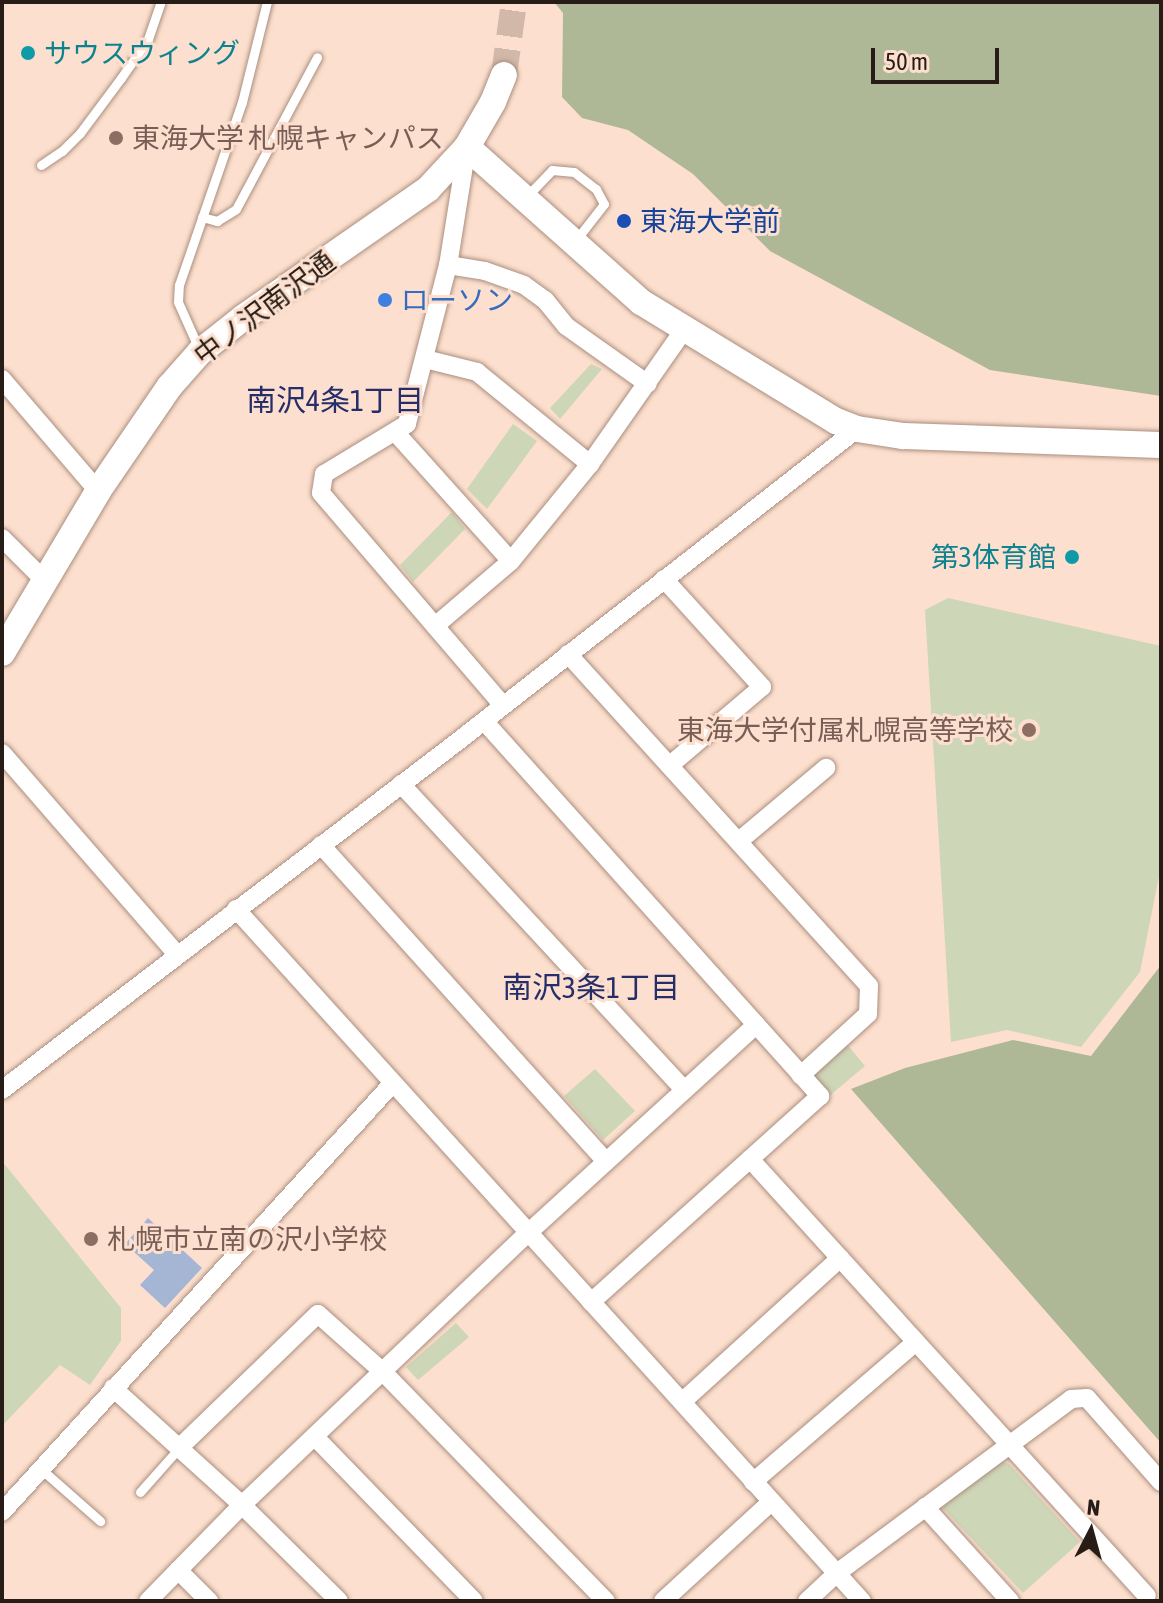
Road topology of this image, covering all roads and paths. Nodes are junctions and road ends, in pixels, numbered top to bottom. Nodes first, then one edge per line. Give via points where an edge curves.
1 (161, 2) edge
2 (267, 2) edge
3 (317, 57) dead end
4 (504, 75) tunnel mouth
5 (467, 147) junction
6 (41, 165) dead end
7 (524, 198) junction
8 (202, 217) junction
9 (573, 243) junction
10 (448, 265) junction
11 (684, 330) junction
12 (200, 352) junction
13 (425, 359) junction
14 (2, 379) edge
15 (648, 384) junction
16 (857, 429) junction
17 (396, 433) junction
18 (1161, 445) edge
19 (590, 464) junction
20 (98, 491) junction
21 (2, 538) edge
22 (511, 561) junction
23 (664, 579) junction
24 (45, 581) junction
25 (435, 626) junction
26 (2, 653) edge
27 (568, 654) junction
28 (503, 705) junction
29 (484, 721) junction
30 (2, 753) edge
31 (670, 765) junction
32 (826, 768) dead end
33 (401, 784) junction
34 (739, 841) junction
35 (321, 845) junction
36 (236, 909) junction
37 (177, 954) junction
38 (756, 1025) junction
39 (801, 1075) junction
40 (392, 1084) junction
41 (2, 1090) edge
42 (684, 1090) junction
43 (750, 1159) junction
44 (606, 1162) junction
45 (528, 1233) junction
46 (840, 1258) junction
47 (591, 1302) junction
48 (916, 1342) junction
49 (383, 1372) junction
50 (113, 1388) junction
51 (682, 1402) junction
52 (315, 1437) junction
53 (1009, 1445) junction
54 (179, 1448) junction
55 (41, 1469) junction
56 (753, 1482) junction
57 (1161, 1482) edge
58 (140, 1492) dead end
59 (771, 1502) junction
60 (242, 1505) junction
61 (925, 1507) junction
62 (2, 1512) edge
63 (100, 1521) dead end
64 (178, 1570) junction
65 (837, 1573) junction
66 (1149, 1595) edge
67 (148, 1601) edge
68 (209, 1601) edge
69 (339, 1601) edge
70 (474, 1601) edge
71 (606, 1601) edge
72 (663, 1601) edge
73 (807, 1601) edge
74 (862, 1601) edge
75 (1010, 1601) edge

1 - 6 lane via 148,39 121,78 80,133
2 - 8 lane via 242,102
3 - 8 lane via 236,209 217,221
4 - 5 street, 中ノ沢南沢通
5 - 7 street
5 - 10 street
5 - 12 street, 中ノ沢南沢通 via 428,189
7 - 9 street
7 - 9 lane via 552,170 574,172 596,189 604,204
8 - 12 lane via 178,294
9 - 11 street via 641,302
10 - 13 street
10 - 15 street via 524,285 566,326
11 - 15 street
11 - 16 street via 798,401
12 - 20 street, 中ノ沢南沢通 via 147,416
13 - 17 street via 407,424
13 - 19 street via 477,372
14 - 20 street
15 - 19 street
16 - 18 street via 903,436
16 - 23 street
17 - 22 street
17 - 25 street via 324,474 321,493
19 - 22 street
20 - 24 street, 中ノ沢南沢通
21 - 24 street
22 - 25 street
23 - 27 street
23 - 31 street via 762,687
24 - 26 street, 中ノ沢南沢通
25 - 28 street
27 - 28 street
27 - 31 street
28 - 29 street
29 - 33 street
29 - 38 street
30 - 37 street
31 - 34 street
32 - 34 street
33 - 35 street
33 - 42 street
34 - 39 street via 869,986 868,1014
35 - 36 street
35 - 44 street
36 - 37 street
36 - 40 street
37 - 41 street
38 - 39 street
38 - 42 street
39 - 43 street via 820,1096
40 - 45 street
40 - 50 street
42 - 44 street
43 - 46 street
43 - 47 street
44 - 45 street
45 - 47 street
45 - 49 street
46 - 48 street
46 - 51 street
47 - 51 street
48 - 53 street
48 - 56 street
49 - 52 street
49 - 54 street via 318,1314
49 - 71 street
50 - 54 street
50 - 55 street
51 - 56 street
52 - 60 street
52 - 70 street
53 - 57 street via 1071,1399 1087,1398
53 - 61 street
53 - 66 street
54 - 58 lane
54 - 60 street
55 - 62 street
55 - 63 lane
56 - 59 street
59 - 65 street
59 - 72 street
60 - 64 street
60 - 69 street
61 - 65 street
61 - 75 street
64 - 67 street
64 - 68 street
65 - 73 street
65 - 74 street

